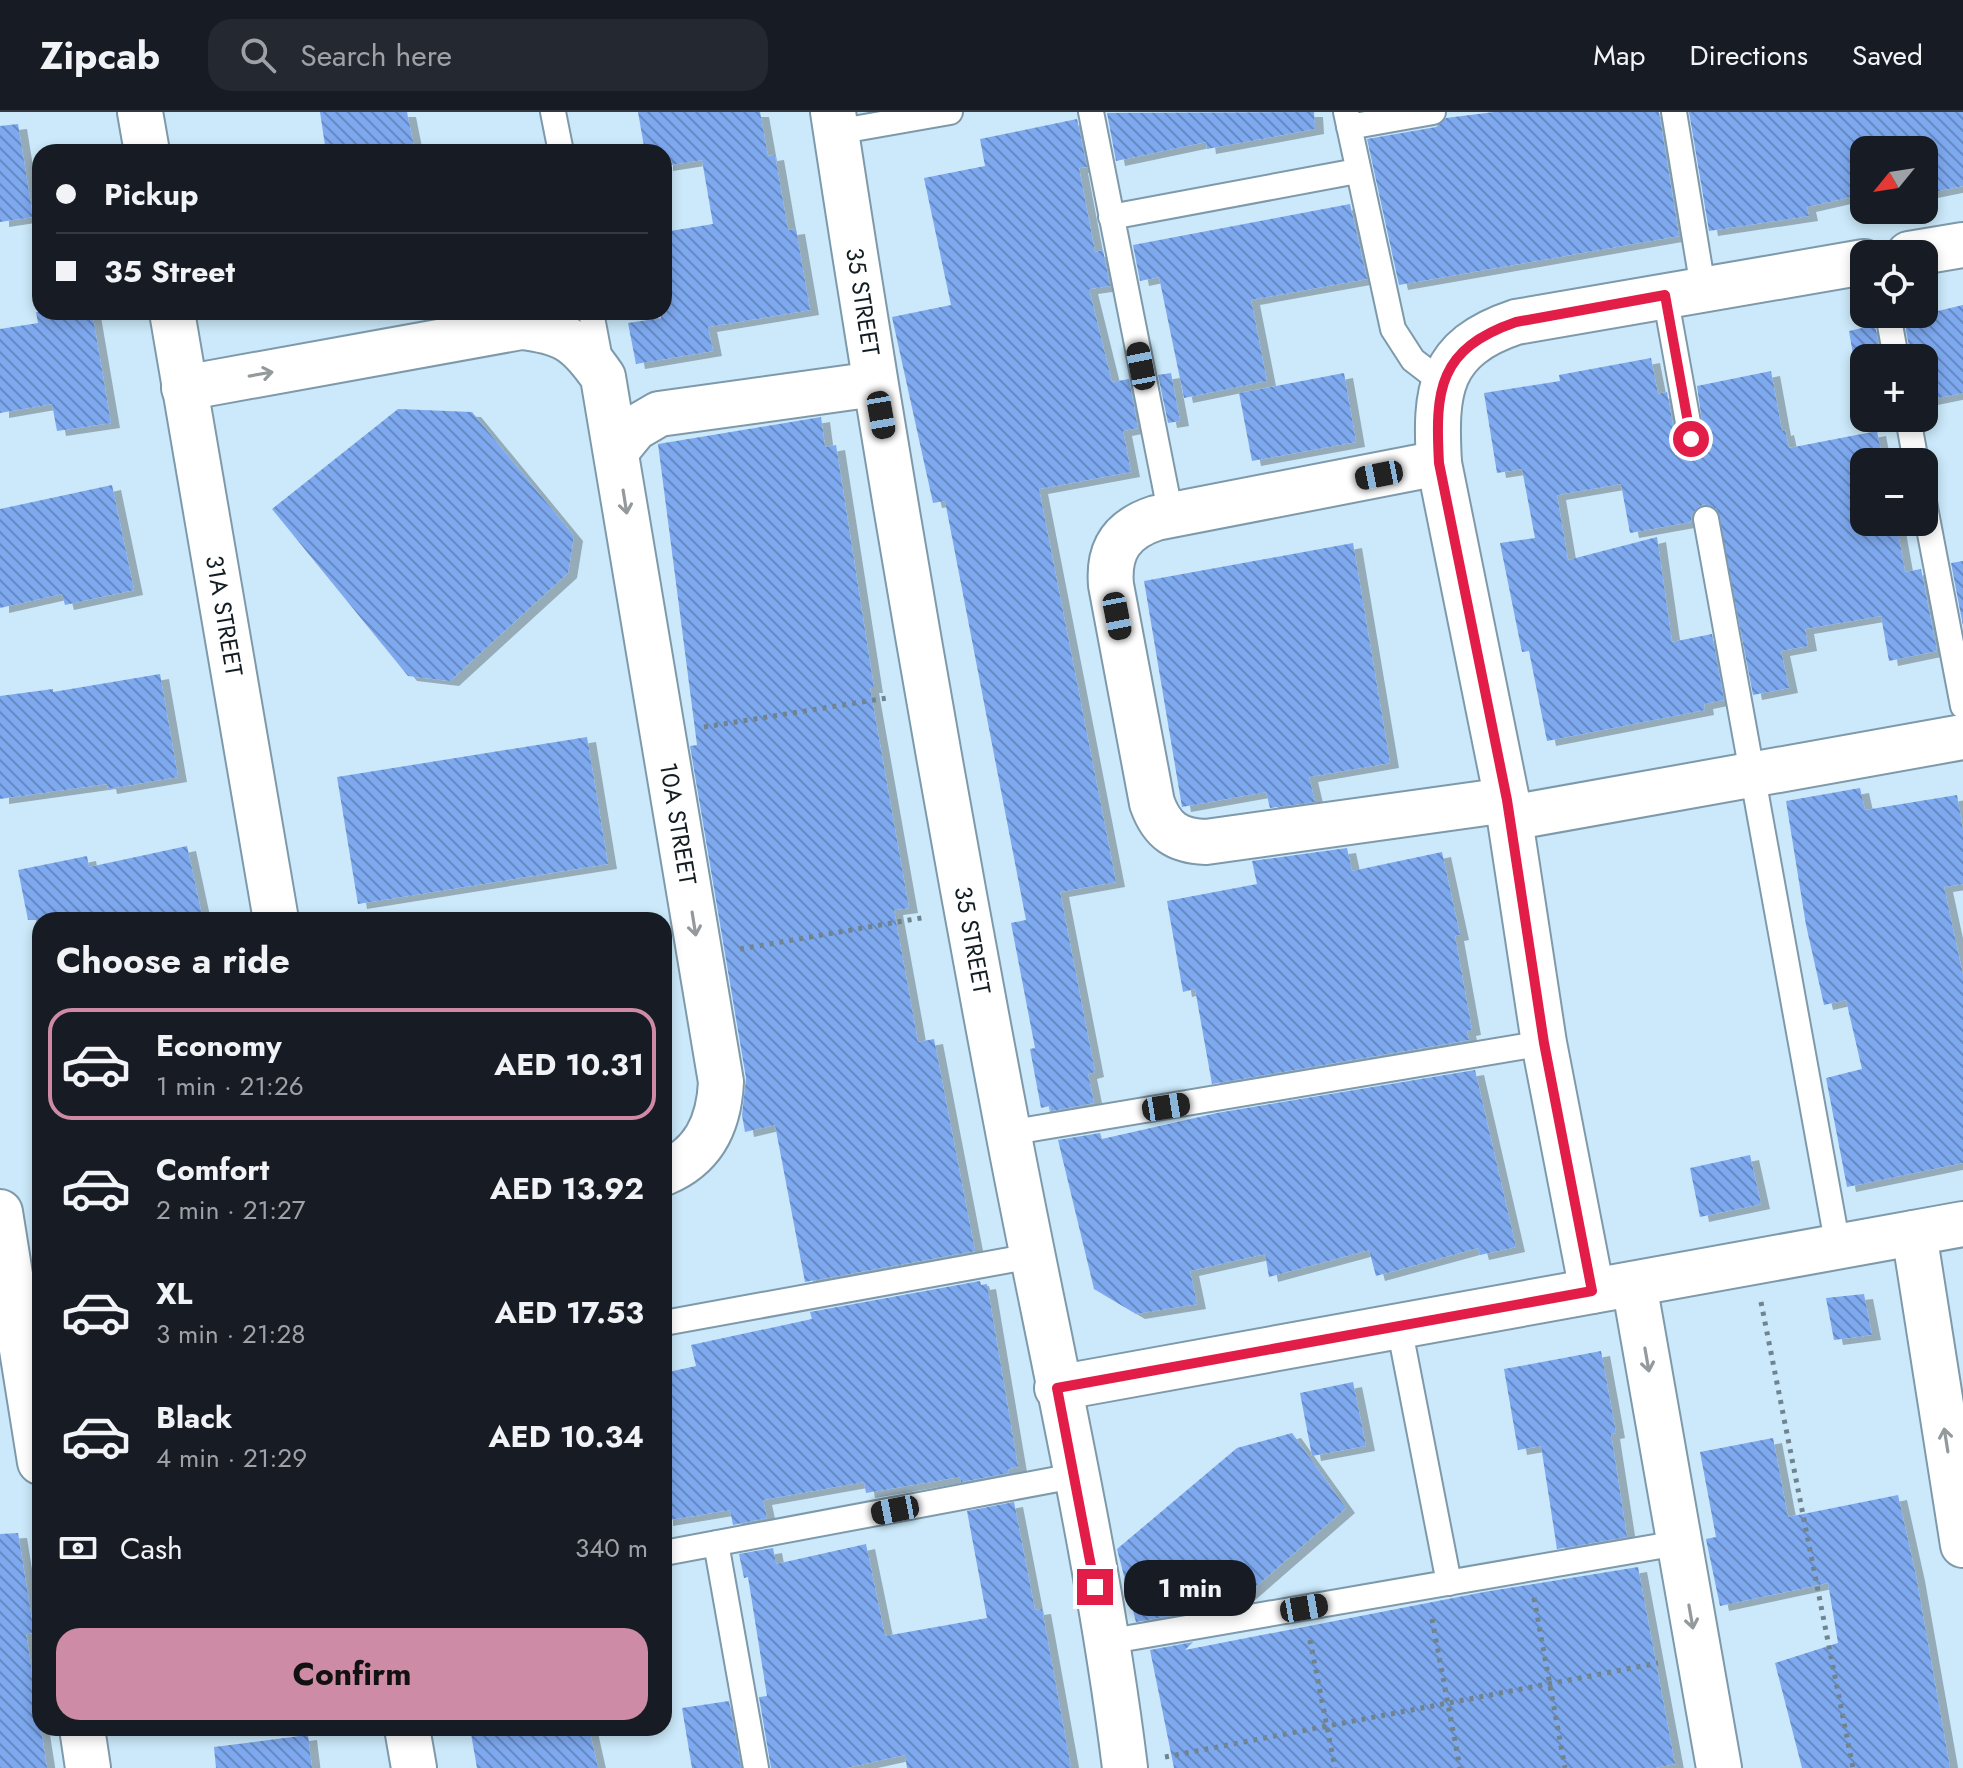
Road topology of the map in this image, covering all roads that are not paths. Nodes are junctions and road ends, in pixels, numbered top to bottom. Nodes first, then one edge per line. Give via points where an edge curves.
1 (140, 112) edge
2 (553, 112) edge
3 (950, 112) edge
4 (1091, 112) edge
5 (1433, 112) edge
6 (1674, 112) edge
7 (1348, 120) edge
8 (834, 122) edge
9 (146, 144) edge
10 (559, 144) edge
11 (1357, 171) junction
12 (1111, 217) junction
13 (1963, 245) edge
14 (1938, 249) edge
15 (1850, 264) edge
16 (1684, 292) junction
17 (173, 320) edge
18 (592, 320) edge
19 (603, 377) junction
20 (1443, 383) junction
21 (875, 384) junction
22 (184, 388) junction
23 (1691, 439) dead end
24 (617, 450) junction
25 (1439, 463) junction
26 (1171, 516) junction
27 (1706, 519) dead end
28 (1930, 536) edge
29 (1963, 706) edge
30 (1963, 737) edge
31 (1751, 775) junction
32 (1508, 809) junction
33 (275, 912) edge
34 (1544, 1043) junction
35 (1008, 1133) junction
36 (672, 1169) edge
37 (0, 1212) edge
38 (1963, 1224) edge
39 (1914, 1233) junction
40 (1838, 1247) junction
41 (1032, 1256) junction
42 (24, 1263) edge
43 (1613, 1287) junction
44 (672, 1322) edge
45 (1399, 1326) junction
46 (32, 1362) edge
47 (1057, 1388) junction
48 (1074, 1476) junction
49 (716, 1543) junction
50 (1678, 1543) junction
51 (1963, 1545) edge
52 (672, 1551) edge
53 (1438, 1585) junction
54 (1106, 1642) junction
55 (83, 1736) edge
56 (408, 1736) edge
57 (1125, 1766) edge
58 (88, 1768) edge
59 (414, 1768) edge
60 (756, 1768) edge
61 (1719, 1768) edge

1 - 9 street
2 - 10 lane
3 - 8 lane
4 - 12 lane
5 - 7 lane
6 - 16 lane
7 - 11 lane
8 - 21 street, 35 STREET
11 - 12 lane
11 - 20 lane via 1393,329 1413,360
12 - 26 lane
13 - 14 street
15 - 16 street
16 - 20 street via 1492,330 1454,362
16 - 23 lane
17 - 22 street, 31A STREET
18 - 19 lane
22 -> 19 street, 10A STREET via 521,327 553,330 583,348
19 - 24 street, 10A STREET
20 - 25 street via 1436,407
21 - 24 street via 659,414 635,428
21 - 35 street, 35 STREET
22 - 33 street, 31A STREET
24 -> 36 street, 10A STREET via 721,1082 719,1110 709,1137 691,1158
25 - 26 street
25 - 32 street
26 - 32 street via 1124,534 1110,567 1152,803 1171,834 1206,842
27 - 31 lane
28 - 29 lane
30 - 31 street
31 - 32 street
31 - 40 lane
32 - 34 street
34 - 35 lane
34 - 43 street
35 - 41 street, 35 STREET
37 - 42 street
38 - 39 street
39 - 40 street
51 -> 39 street
40 - 43 street
41 - 44 lane
41 - 47 street, 35 STREET
42 - 46 street
43 - 45 street
43 -> 50 street
45 - 47 street
45 - 53 lane
47 - 48 street, 35 STREET
48 - 49 lane
48 - 54 street, 35 STREET
49 - 52 lane
49 - 60 lane
50 - 53 lane
50 -> 61 street
53 - 54 lane
54 - 57 street, 35 STREET
55 - 58 street
56 - 59 street

